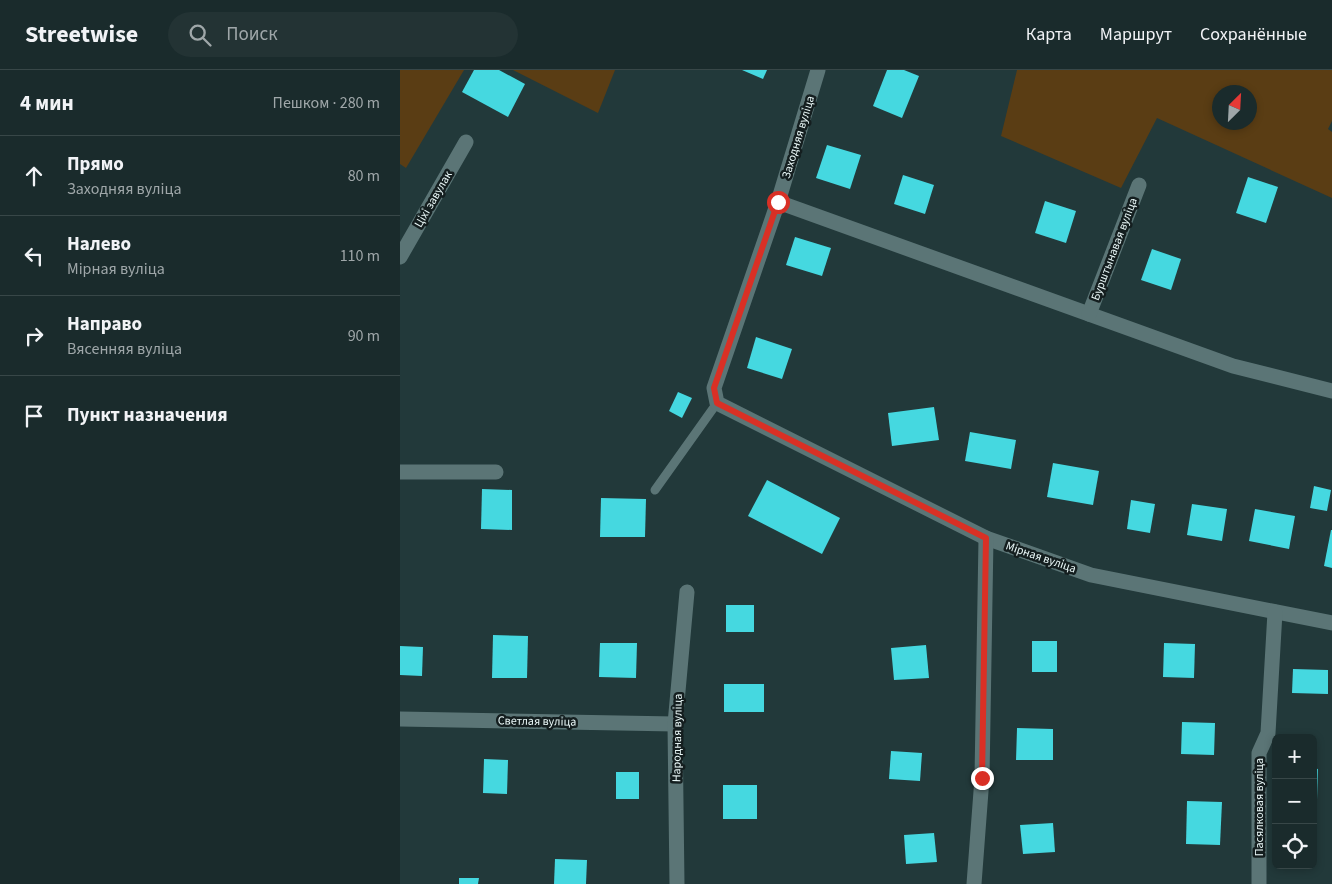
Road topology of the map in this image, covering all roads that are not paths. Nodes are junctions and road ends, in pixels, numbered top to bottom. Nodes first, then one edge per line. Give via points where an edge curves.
1 (818, 70) edge
2 (466, 142) dead end
3 (1138, 185) dead end
4 (778, 202) junction
5 (400, 257) edge
6 (1089, 314) junction
7 (1332, 391) edge
8 (717, 403) junction
9 (400, 472) edge
10 (496, 472) dead end
11 (655, 490) dead end
12 (986, 538) junction
13 (687, 592) dead end
14 (1275, 612) junction
15 (1332, 623) edge
16 (400, 719) edge
17 (675, 724) junction
18 (677, 884) edge
19 (974, 884) edge
20 (1259, 884) edge

1 - 4 street, Заходняя вуліца
2 - 5 street, Ціхі завулак
3 - 6 street, Бурштынавая вуліца
4 - 6 street
4 - 8 street, Заходняя вуліца via 714,388
6 - 7 street via 1233,366
8 - 11 lane
8 - 12 street, Мірная вуліца
9 - 10 street
12 - 14 street, Мірная вуліца via 1090,575
12 - 19 street via 982,778
13 - 17 street, Народная вуліца
14 - 15 street, Мірная вуліца
14 - 20 street, Пасялковая вуліца via 1268,733 1259,753
16 - 17 street, Светлая вуліца
17 - 18 street, Народная вуліца

